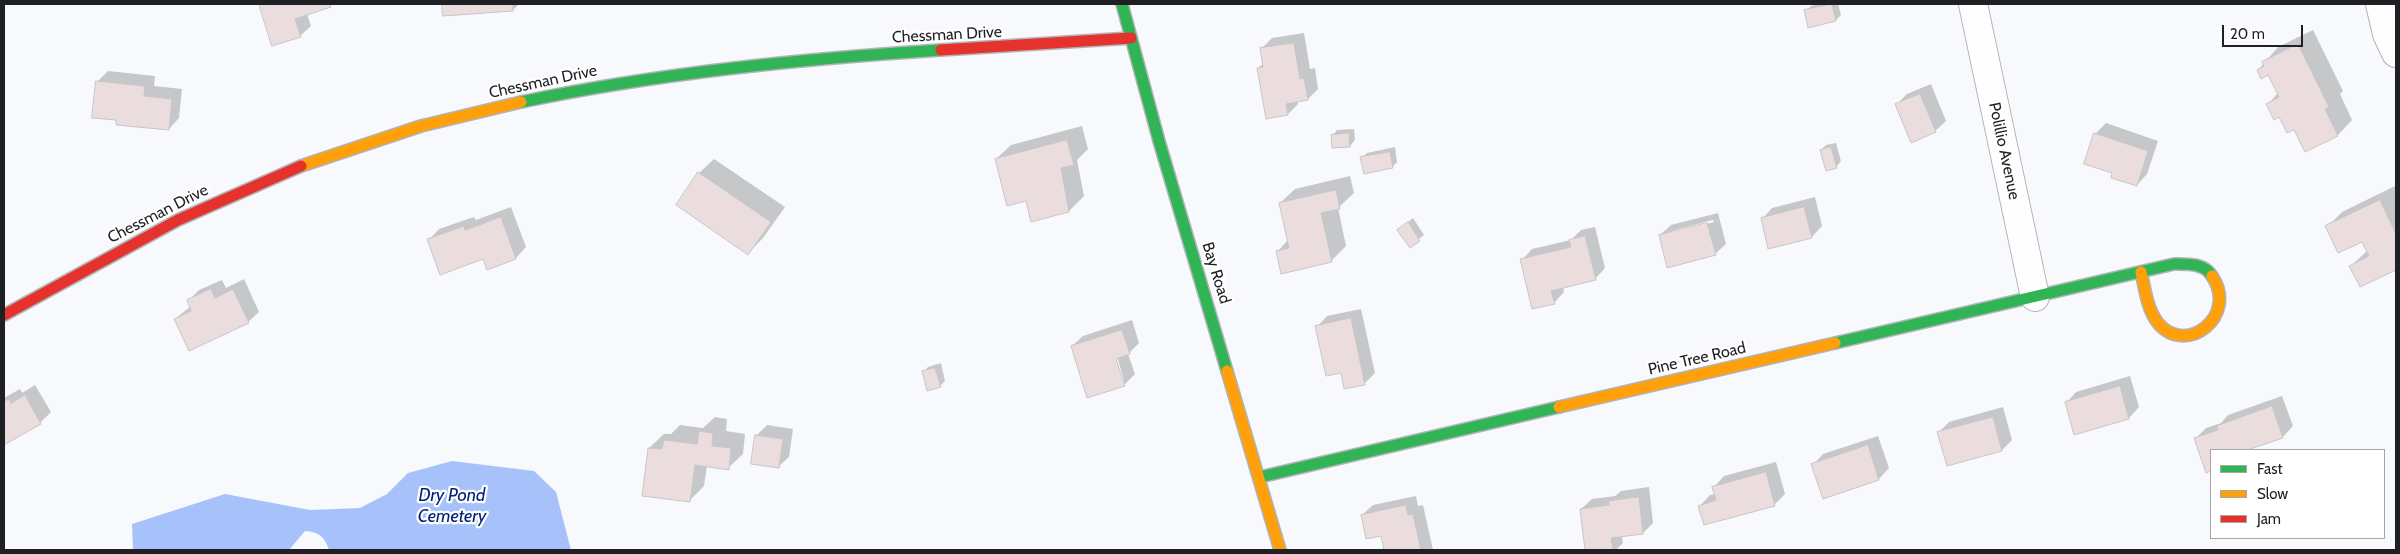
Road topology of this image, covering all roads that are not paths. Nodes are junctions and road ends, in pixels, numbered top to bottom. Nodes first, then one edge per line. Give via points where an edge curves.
1 (1122, 4) edge
2 (1973, 4) edge
3 (2380, 4) edge
4 (1131, 38) junction
5 (2396, 53) edge
6 (2141, 272) junction
7 (2035, 297) junction
8 (4, 315) edge
9 (1260, 477) junction
10 (1280, 550) edge

1 - 4 street, Bay Road
2 - 7 street, Polillio Avenue
3 - 5 street via 2387,34
4 - 8 street, Chessman Drive via 904,53 683,73 575,90 463,115 356,146 267,179 154,232
4 - 9 street, Bay Road
6 - 6 street, Pine Tree Road via 2182,263 2204,268 2215,278 2221,292 2218,314 2209,326 2196,333 2181,335 2166,330 2152,313
6 - 7 street, Pine Tree Road
7 - 9 street, Pine Tree Road
9 - 10 street, Bay Road

